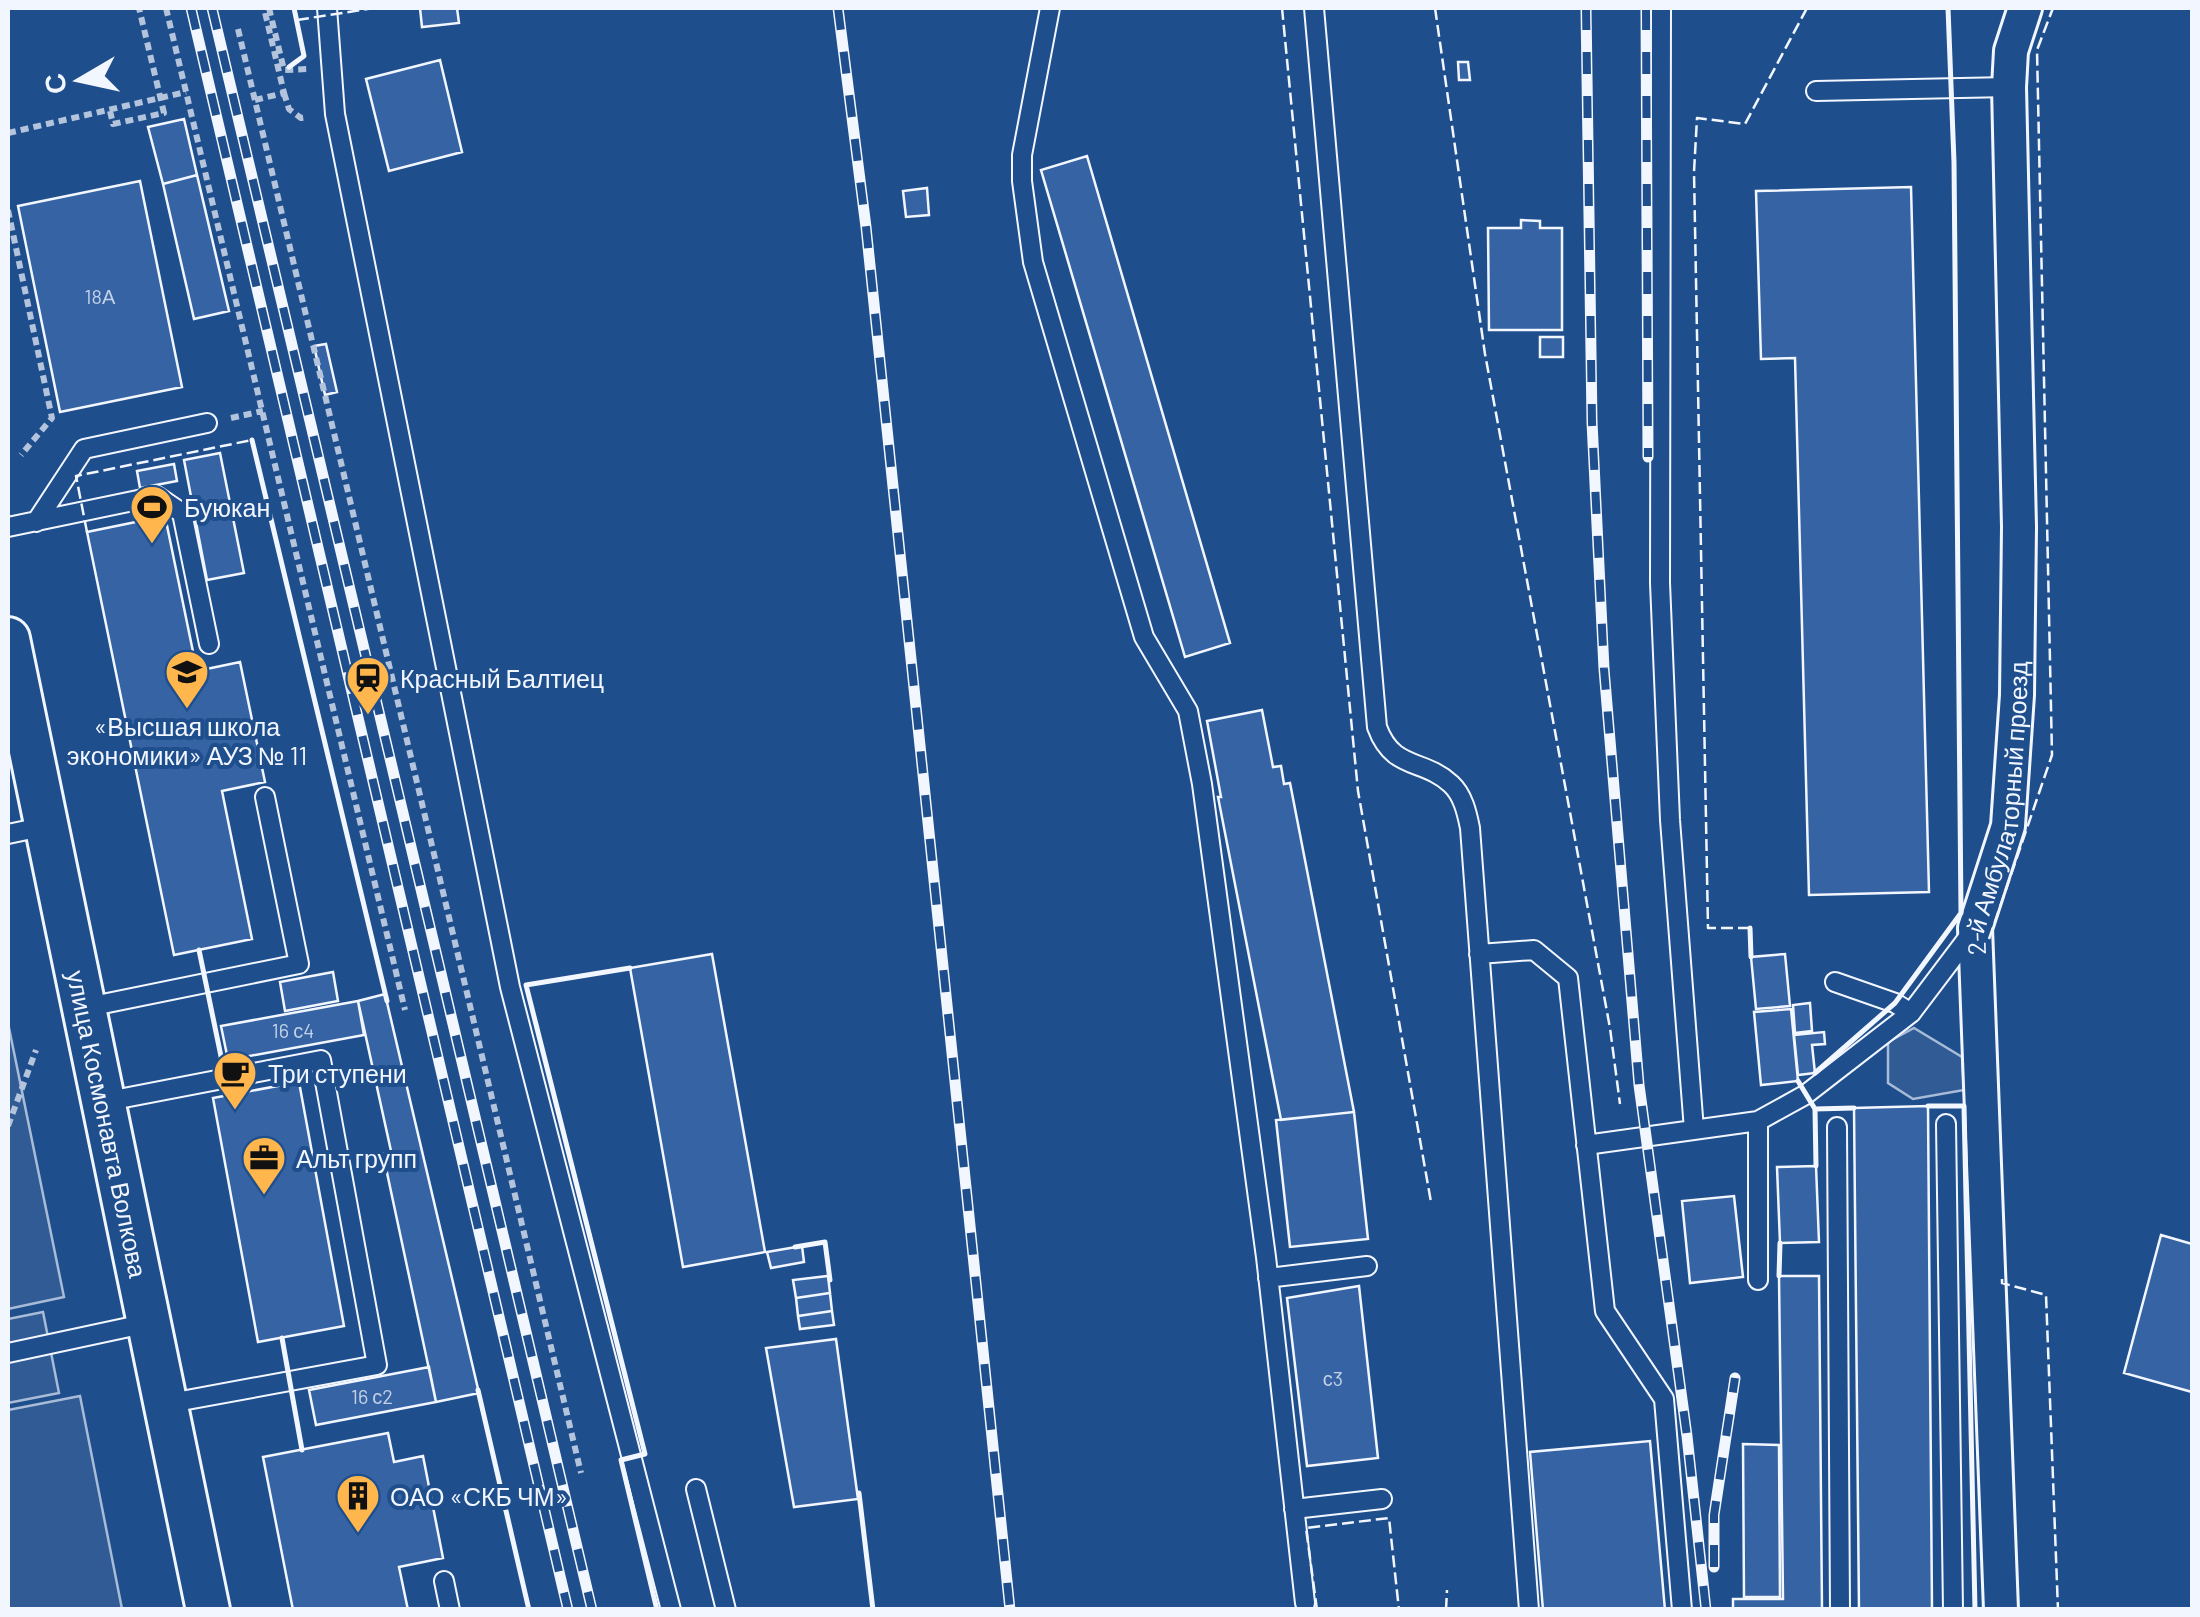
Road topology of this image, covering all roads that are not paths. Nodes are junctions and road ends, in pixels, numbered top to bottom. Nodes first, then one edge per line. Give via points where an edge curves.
1 (327, 8) edge
2 (1050, 8) edge
3 (1314, 8) edge
4 (1661, 8) edge
5 (2024, 8) edge
6 (2009, 87) junction
7 (1816, 91) dead end
8 (207, 423) dead end
9 (36, 522) junction
10 (8, 528) edge
11 (8, 639) edge
12 (209, 644) dead end
13 (265, 798) dead end
14 (27, 830) edge
15 (1975, 928) junction
16 (1479, 954) junction
17 (1834, 982) dead end
18 (83, 1008) junction
19 (1911, 1013) junction
20 (102, 1102) junction
21 (1758, 1121) junction
22 (1946, 1124) dead end
23 (1837, 1127) dead end
24 (1694, 1130) junction
25 (1586, 1144) junction
26 (1367, 1266) dead end
27 (1268, 1278) junction
28 (1758, 1280) dead end
29 (148, 1322) junction
30 (8, 1353) edge
31 (165, 1404) junction
32 (696, 1489) dead end
33 (1382, 1499) dead end
34 (1294, 1509) junction
35 (444, 1581) dead end
36 (1305, 1602) dead end
37 (208, 1610) edge
38 (450, 1610) edge
39 (671, 1610) edge
40 (726, 1610) edge
41 (1530, 1610) edge
42 (1682, 1610) edge
43 (1840, 1610) edge
44 (1953, 1610) edge
45 (2001, 1610) edge

1 - 39 lane via 335,114 510,986
2 - 27 lane via 1022,156 1034,262 1144,637 1188,711
3 - 16 lane via 1376,726 1383,746 1450,782 1466,808
4 - 24 lane via 1660,584
5 - 6 street, 2-й Амбулаторный проезд
6 - 7 lane
6 - 15 street, 2-й Амбулаторный проезд via 2017,695 2008,826
8 - 9 lane via 84,449
9 - 10 lane
9 - 12 lane via 156,496 182,513
11 - 14 street, улица Космонавта Волкова
13 - 18 lane via 298,964
14 - 18 street, улица Космонавта Волкова
15 - 19 lane
15 - 45 street, 2-й Амбулаторный проезд
16 - 25 lane via 1534,950 1568,978
16 - 41 lane
17 - 19 lane
18 - 20 street, улица Космонавта Волкова
19 - 21 lane via 1804,1095
20 - 29 street, улица Космонавта Волкова
20 - 31 lane via 322,1060 377,1366
21 - 24 lane
21 - 28 lane
22 - 44 lane
23 - 43 lane
24 - 25 lane
25 - 42 lane via 1604,1311 1664,1399
26 - 27 lane
27 - 34 lane
29 - 30 lane
29 - 31 street, улица Космонавта Волкова
31 - 37 street, улица Космонавта Волкова
32 - 40 lane
33 - 34 lane
34 - 36 lane
35 - 38 lane

